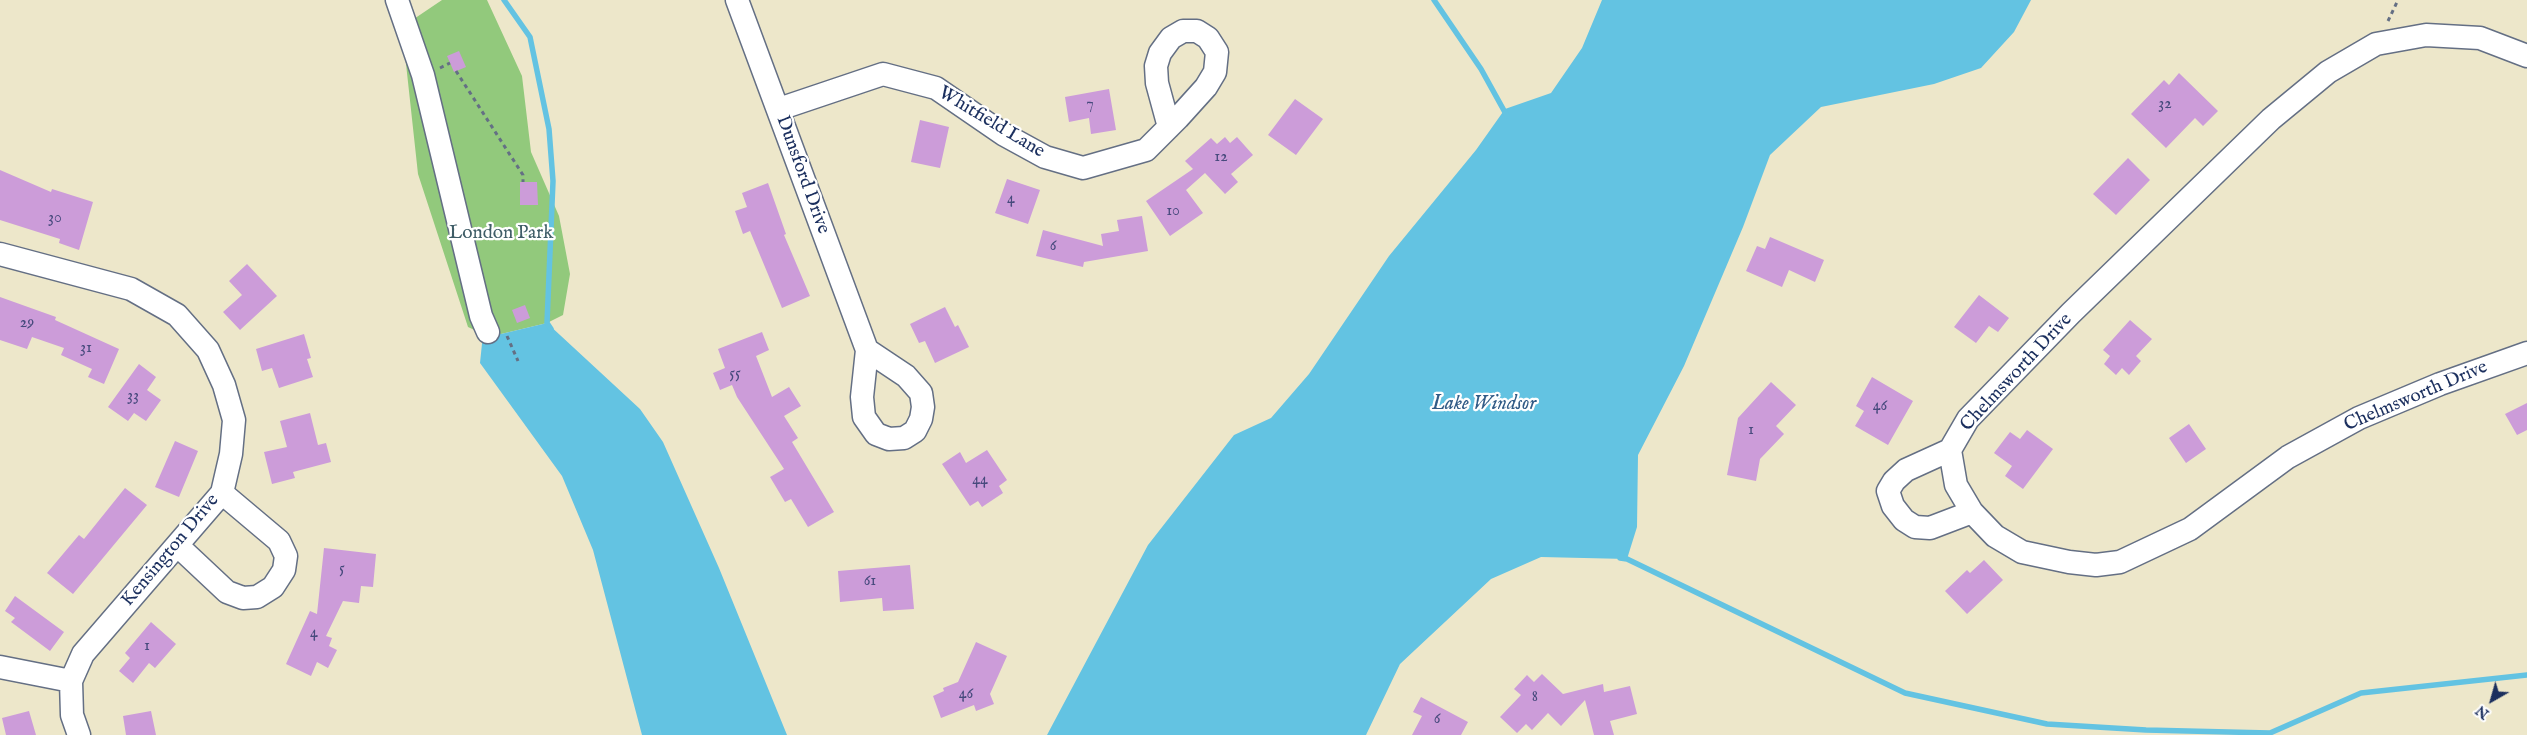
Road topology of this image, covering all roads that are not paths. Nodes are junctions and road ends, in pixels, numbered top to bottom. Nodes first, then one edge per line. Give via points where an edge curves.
1 (397, 0) edge
2 (737, 0) edge
3 (2527, 56) edge
4 (779, 109) junction
5 (1169, 127) dead end
6 (0, 254) edge
7 (497, 333) road end
8 (867, 350) dead end
9 (2527, 353) edge
10 (1950, 450) junction
11 (222, 493) junction
12 (1972, 512) junction
13 (178, 546) junction
14 (0, 667) edge
15 (71, 681) junction
16 (79, 735) edge

1 - 7 street via 423,75 481,316
2 - 4 street, Dunsford Drive
3 - 10 street, Chelmsworth Drive via 2480,38 2426,35 2376,44 2328,72 2271,119 2071,313 1968,419
4 - 5 street, Whitfield Lane via 883,74 936,88 1003,134 1045,157 1083,168 1146,150
4 - 8 street, Dunsford Drive
6 - 11 street, Kensington Drive via 131,289 177,315 208,350 224,385 234,420 231,454
9 - 12 street, Chelmsworth Drive via 2359,418 2288,457 2190,529 2120,562 2096,565 2022,552 1995,536
10 - 12 street, Chelmsworth Drive via 1956,485
10 - 12 street via 1906,470 1894,481 1888,491 1893,506 1904,520 1915,527 1930,528
11 - 13 street, Kensington Drive
11 - 13 street via 280,541 286,556 284,570 274,587 257,597 243,598 227,592
13 - 15 street, Kensington Drive via 83,654
14 - 15 street
15 - 16 street, Kensington Drive via 72,715

